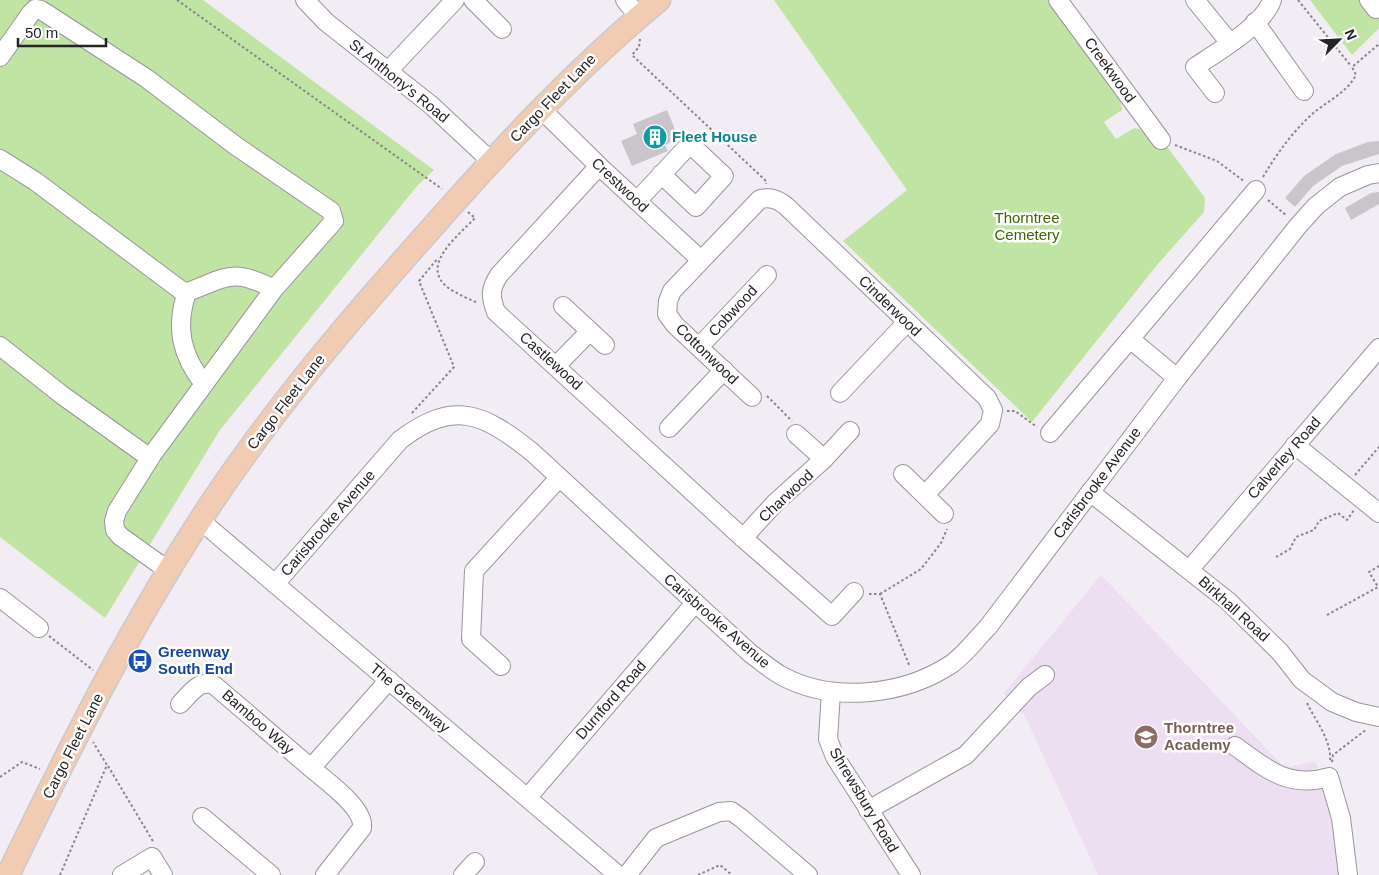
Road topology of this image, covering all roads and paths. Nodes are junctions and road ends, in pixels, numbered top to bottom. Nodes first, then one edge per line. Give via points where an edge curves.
1 (177, 0) edge
2 (305, 0) edge
3 (455, 0) edge
4 (473, 0) edge
5 (659, 0) edge
6 (1058, 0) edge
7 (1195, 0) edge
8 (1272, 0) edge
9 (1298, 0) edge
10 (1369, 0) edge
11 (1379, 6) edge
12 (632, 8) edge
13 (1255, 22) junction
14 (502, 29) dead end
15 (1230, 43) junction
16 (1379, 44) edge
17 (0, 56) edge
18 (1352, 67) junction
19 (388, 71) junction
20 (1304, 91) dead end
21 (1215, 93) dead end
22 (541, 109) junction
23 (1161, 140) joint
24 (0, 159) edge
25 (492, 162) junction
26 (599, 166) junction
27 (1379, 173) edge
28 (662, 174) dead end
29 (1256, 190) junction
30 (769, 197) junction
31 (456, 200) junction
32 (637, 201) junction
33 (1298, 226) junction
34 (440, 256) junction
35 (700, 260) junction
36 (767, 275) dead end
37 (274, 289) junction
38 (187, 292) junction
39 (563, 306) dead end
40 (496, 312) junction
41 (906, 323) junction
42 (590, 331) junction
43 (1130, 338) junction
44 (605, 345) dead end
45 (0, 346) edge
46 (699, 347) junction
47 (1379, 348) edge
48 (556, 366) junction
49 (724, 370) junction
50 (1177, 378) junction
51 (204, 384) junction
52 (840, 393) dead end
53 (752, 397) joint
54 (990, 424) junction
55 (420, 425) junction
56 (669, 428) dead end
57 (850, 431) dead end
58 (1050, 433) joint
59 (796, 434) joint
60 (1295, 445) junction
61 (1379, 447) edge
62 (150, 458) junction
63 (824, 459) junction
64 (903, 474) dead end
65 (559, 478) junction
66 (1346, 486) junction
67 (1090, 492) junction
68 (925, 495) junction
69 (1362, 500) junction
70 (1379, 513) edge
71 (944, 514) joint
72 (201, 521) junction
73 (743, 538) junction
74 (1276, 556) dead end
75 (1379, 566) edge
76 (1190, 569) junction
77 (169, 570) junction
78 (275, 584) junction
79 (854, 592) joint
80 (880, 594) junction
81 (0, 598) edge
82 (694, 604) junction
83 (1327, 615) dead end
84 (39, 628) joint
85 (501, 666) dead end
86 (1045, 675) dead end
87 (389, 680) junction
88 (1302, 680) junction
89 (107, 681) junction
90 (916, 681) junction
91 (831, 692) junction
92 (180, 704) dead end
93 (1375, 722) edge
94 (82, 726) junction
95 (1235, 746) dead end
96 (108, 765) junction
97 (311, 768) junction
98 (56, 775) junction
99 (0, 777) edge
100 (1329, 777) junction
101 (528, 797) junction
102 (868, 810) junction
103 (202, 817) dead end
104 (152, 857) junction
105 (8, 875) edge
106 (60, 875) edge
107 (122, 875) edge
108 (163, 875) edge
109 (272, 875) edge
110 (325, 875) edge
111 (618, 875) edge
112 (627, 875) edge
113 (698, 875) edge
114 (732, 875) edge
115 (808, 875) edge
116 (911, 875) edge
117 (1348, 875) edge

1 - 31 path
2 - 19 street, St Anthony's Road via 326,22
3 - 19 street
4 - 14 street
5 - 12 main road, Cargo Fleet Lane
6 - 23 street, Creekwood
7 - 15 street
8 - 13 street
9 - 18 path
10 - 11 street via 1376,9
12 - 22 main road, Cargo Fleet Lane via 585,64
12 - 30 path via 639,47 632,55 766,181
13 - 15 street
13 - 20 street
15 - 21 street via 1195,67
16 - 18 path
17 - 37 street via 31,13 35,9 41,10 146,78 330,211 334,221
18 - 29 path via 1356,76 1353,80 1299,127 1274,158
19 - 25 street, St Anthony's Road via 431,105
22 - 25 main road, Cargo Fleet Lane
22 - 26 street, Crestwood
23 - 29 path via 1216,160
24 - 38 street
25 - 31 main road, Cargo Fleet Lane
26 - 32 street, Crestwood
26 - 40 street via 499,275 492,287 491,299
27 - 33 street, Carisbrooke Avenue via 1340,187
28 - 32 street
29 - 33 path
29 - 43 street
30 - 35 street via 760,199
30 - 41 street, Cinderwood via 786,206
31 - 34 path via 475,218
31 - 72 main road, Cargo Fleet Lane via 345,327 249,448
32 - 35 street, Crestwood
33 - 50 street, Carisbrooke Avenue
34 - 40 path via 437,271 443,283
34 - 55 path via 419,281 454,367 411,414
35 - 46 street, Cottonwood via 672,291 667,314
36 - 46 street, Cobwood
37 - 38 street via 245,277 223,277
37 - 51 street
38 - 51 street via 181,312 184,350 191,368
39 - 42 street
40 - 48 street, Castlewood
41 - 52 street
41 - 54 street, Cinderwood via 987,398 993,410
42 - 44 street
42 - 48 street
43 - 50 street
43 - 58 street
45 - 62 street
46 - 49 street, Cottonwood
47 - 60 street, Calverley Road
48 - 73 street, Castlewood
49 - 53 street, Cottonwood
49 - 56 street
50 - 67 street, Carisbrooke Avenue
51 - 62 street
53 - 59 path via 765,394 797,425
54 - 58 path via 1002,411 1015,411
54 - 68 street
55 - 65 street, Carisbrooke Avenue via 461,415 485,419 512,436
55 - 78 street, Carisbrooke Avenue via 400,440
57 - 63 street
59 - 63 street, Charwood
60 - 66 street
60 - 76 street, Calverley Road
61 - 66 path
62 - 77 street via 117,511 115,530
63 - 73 street, Charwood via 775,503
64 - 68 street
65 - 82 street, Carisbrooke Avenue
65 - 85 street via 474,571 471,639
66 - 69 street
67 - 76 street, Birkhall Road
67 - 90 street, Carisbrooke Avenue via 988,627 951,665
68 - 71 street
69 - 70 street
69 - 74 path via 1348,520 1338,513 1319,521 1314,530 1296,537 1290,549
71 - 80 path via 947,528 931,557 911,576
72 - 77 main road, Cargo Fleet Lane
72 - 78 street, The Greenway
73 - 79 street, Castlewood via 832,616
75 - 83 path via 1369,572 1378,587
76 - 88 street, Birkhall Road via 1256,627
77 - 89 main road, Cargo Fleet Lane
78 - 87 street, The Greenway
79 - 80 path
80 - 90 path
81 - 84 street
82 - 91 street, Carisbrooke Avenue via 750,654 782,676
82 - 101 street, Durnford Road
84 - 89 path
86 - 102 street via 1029,687 966,755
87 - 97 street
87 - 101 street, The Greenway
88 - 93 street, Birkhall Road via 1332,702
88 - 100 path via 1307,704 1331,753
89 - 94 main road, Cargo Fleet Lane
90 - 91 street, Carisbrooke Avenue via 860,693
91 - 102 street, Shrewsbury Road via 828,739 835,758
92 - 97 street, Bamboo Way via 197,686 214,685
93 - 100 path via 1333,755
94 - 96 path
94 - 98 main road, Cargo Fleet Lane
95 - 100 street via 1285,778 1299,782
96 - 104 path via 155,845
96 - 106 path
97 - 110 street, Bamboo Way via 356,809 363,821 362,828
98 - 99 path via 22,762
98 - 105 main road, Cargo Fleet Lane
100 - 117 street via 1341,818
101 - 111 street, The Greenway
102 - 116 street, Shrewsbury Road
103 - 109 street
104 - 107 street
104 - 108 street
112 - 115 street via 656,838 719,812 731,811
113 - 114 path via 720,865

